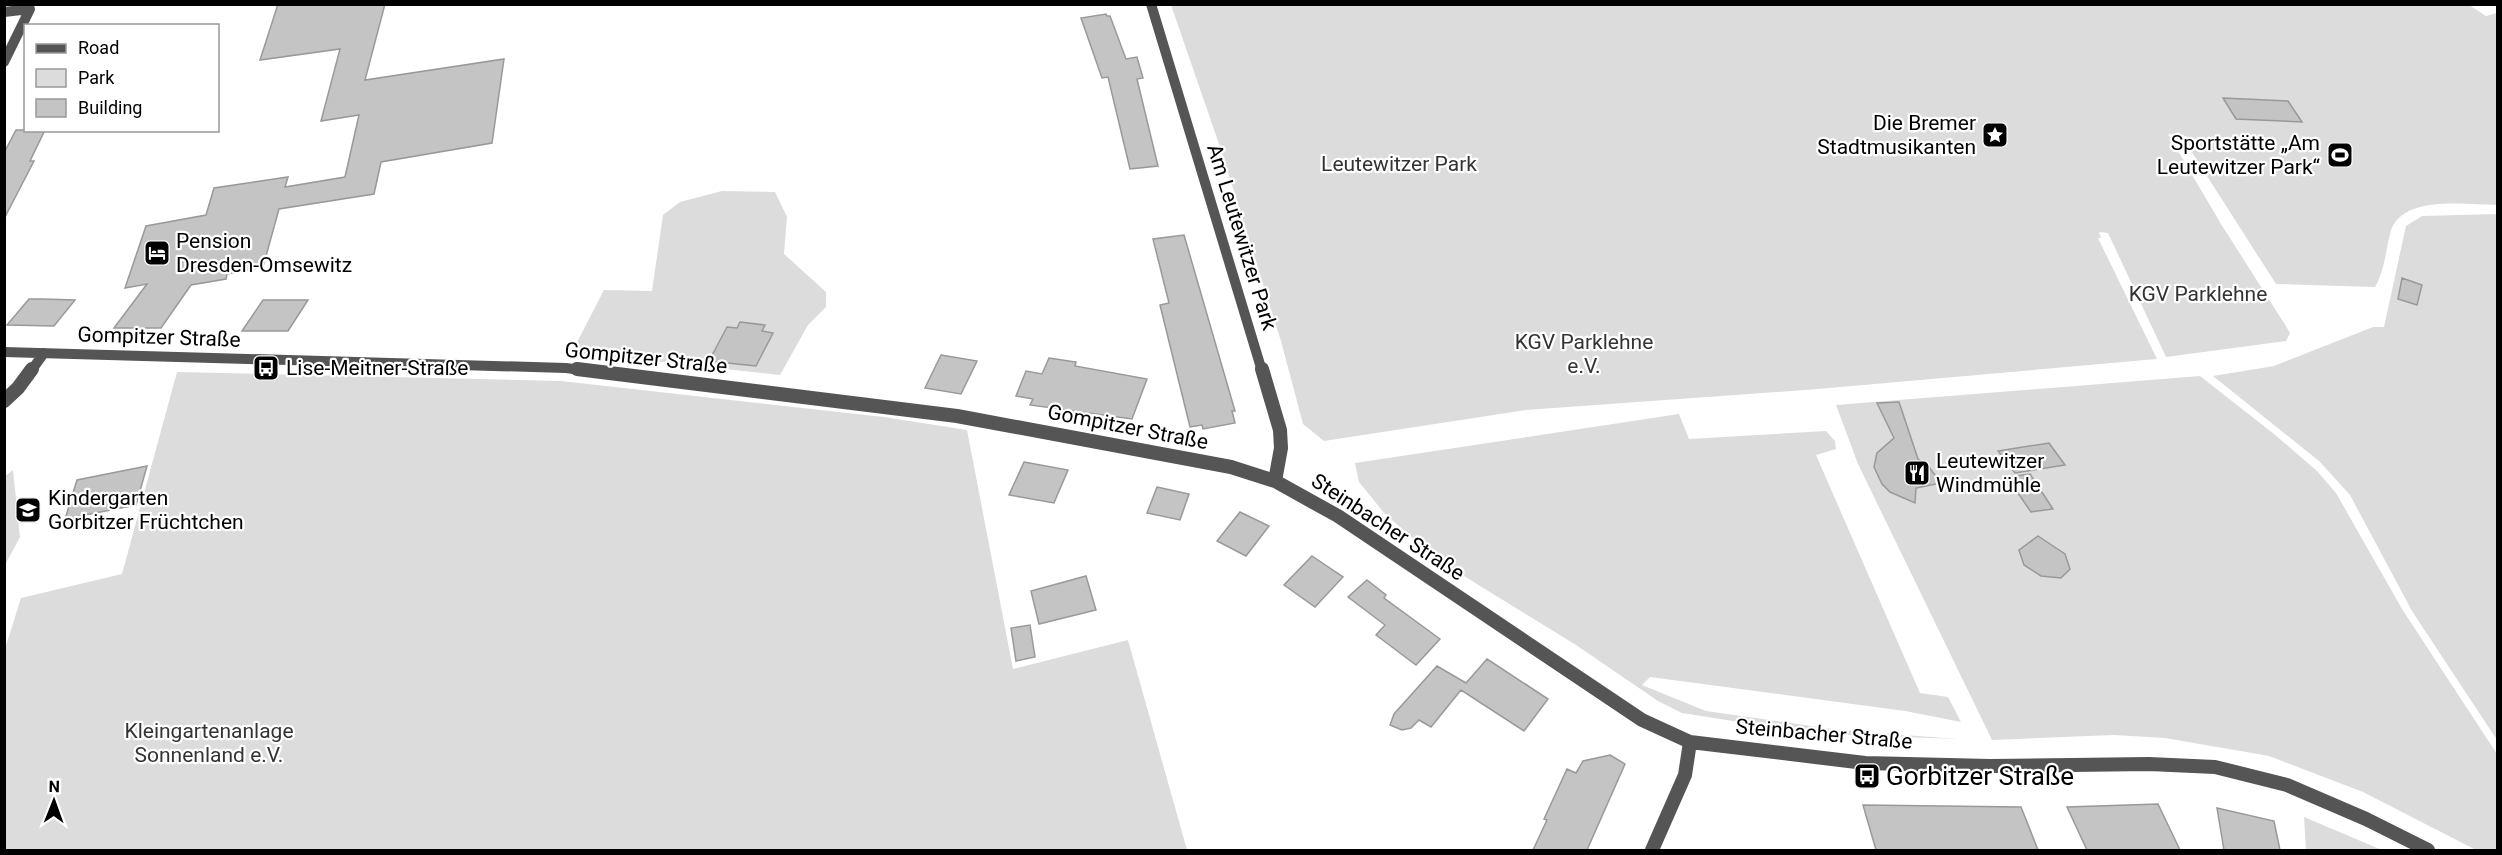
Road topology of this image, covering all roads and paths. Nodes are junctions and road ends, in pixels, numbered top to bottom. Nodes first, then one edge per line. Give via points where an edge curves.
1 (1151, 4) edge
2 (4, 12) edge
3 (4, 62) edge
4 (4, 352) edge
5 (44, 353) junction
6 (4, 400) edge
7 (1275, 482) junction
8 (1690, 742) junction
9 (1652, 850) edge
10 (2428, 850) edge

1 - 7 street, Am Leutewitzer Park via 1280,430
2 - 3 street via 30,9
4 - 5 street, Gompitzer Straße
5 - 6 street
5 - 7 street, Gompitzer Straße via 521,365 598,371 957,416 1188,458
7 - 8 street, Steinbacher Straße via 1338,516 1642,720
8 - 9 street via 1685,775
8 - 10 street, Steinbacher Straße via 1865,763 2215,767 2287,784

